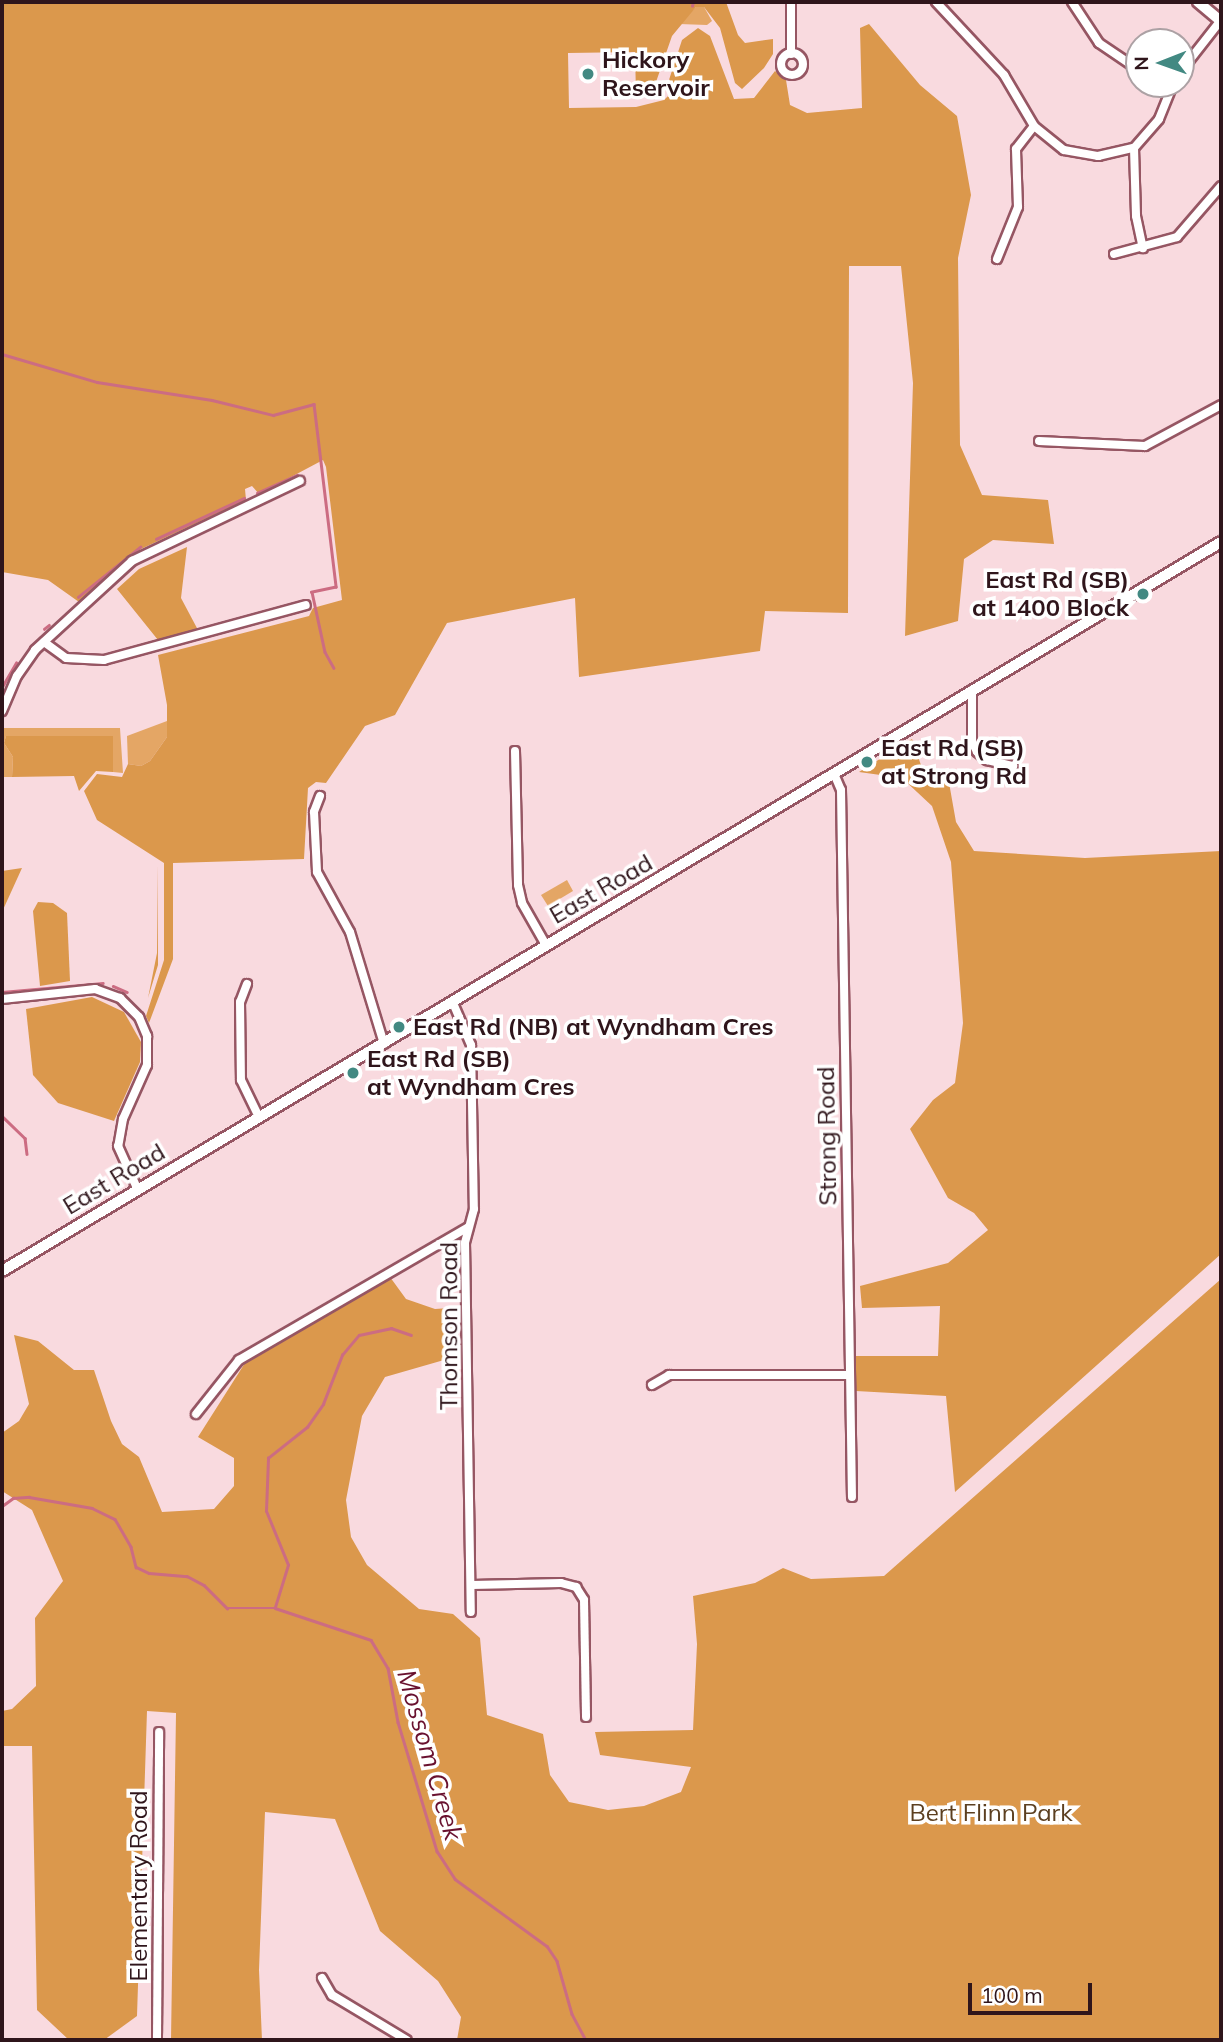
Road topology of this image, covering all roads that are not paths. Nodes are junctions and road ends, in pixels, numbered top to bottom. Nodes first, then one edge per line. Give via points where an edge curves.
1 (791, 2) edge
2 (936, 2) edge
3 (1072, 2) edge
4 (1198, 2) edge
5 (1221, 20) edge
6 (1195, 53) edge
7 (791, 54) dead end
8 (1125, 61) edge
9 (1167, 98) edge
10 (1034, 126) junction
11 (1134, 148) junction
12 (1221, 186) edge
13 (1143, 248) junction
14 (1114, 254) dead end
15 (997, 259) dead end
16 (1221, 405) edge
17 (1039, 441) dead end
18 (300, 481) dead end
19 (1221, 542) edge
20 (306, 605) dead end
21 (44, 642) junction
22 (972, 690) junction
23 (2, 711) edge
24 (515, 751) dead end
25 (1013, 766) dead end
26 (835, 776) junction
27 (320, 796) dead end
28 (547, 945) junction
29 (247, 984) dead end
30 (2, 999) edge
31 (453, 1003) junction
32 (384, 1044) junction
33 (259, 1117) junction
34 (137, 1188) junction
35 (468, 1227) junction
36 (2, 1271) edge
37 (850, 1375) junction
38 (652, 1385) dead end
39 (196, 1413) dead end
40 (852, 1497) dead end
41 (472, 1585) junction
42 (471, 1612) dead end
43 (586, 1717) dead end
44 (159, 1732) dead end
45 (322, 1978) dead end
46 (157, 2040) edge
47 (407, 2040) edge

1 - 7 street
2 - 10 street via 1004,75
3 - 8 street via 1099,43
4 - 5 street
5 - 6 street
9 - 11 street via 1159,118
10 - 11 street via 1075,153 1098,156
10 - 15 street via 1016,149 1018,207
11 - 13 street via 1136,216
12 - 13 street via 1185,232
13 - 14 street
16 - 17 street via 1145,446
18 - 21 street via 132,561
19 - 22 main road, East Road
20 - 21 street via 103,660 75,661
21 - 23 street via 16,676
22 - 25 street via 972,742 977,752 987,760
22 - 26 main road, East Road
24 - 28 street via 518,885 522,903
26 - 28 main road, East Road
26 - 37 street, Strong Road via 841,790
27 - 32 street via 314,812 317,872 350,932
28 - 31 main road, East Road
29 - 33 street via 240,1002 241,1080
30 - 34 street via 95,989 120,998 139,1017 148,1054 123,1119 118,1146
31 - 32 main road, East Road
31 - 35 street, Thomson Road via 471,1045 474,1209
32 - 33 main road, East Road
33 - 34 main road, East Road
34 - 36 main road, East Road
35 - 39 street via 239,1360
35 - 41 street, Thomson Road
37 - 38 street via 669,1375
37 - 40 street, Strong Road
41 - 42 street, Thomson Road
41 - 43 street via 561,1583 576,1587 584,1600
44 - 46 street, Elementary Road
45 - 47 street via 332,1995

